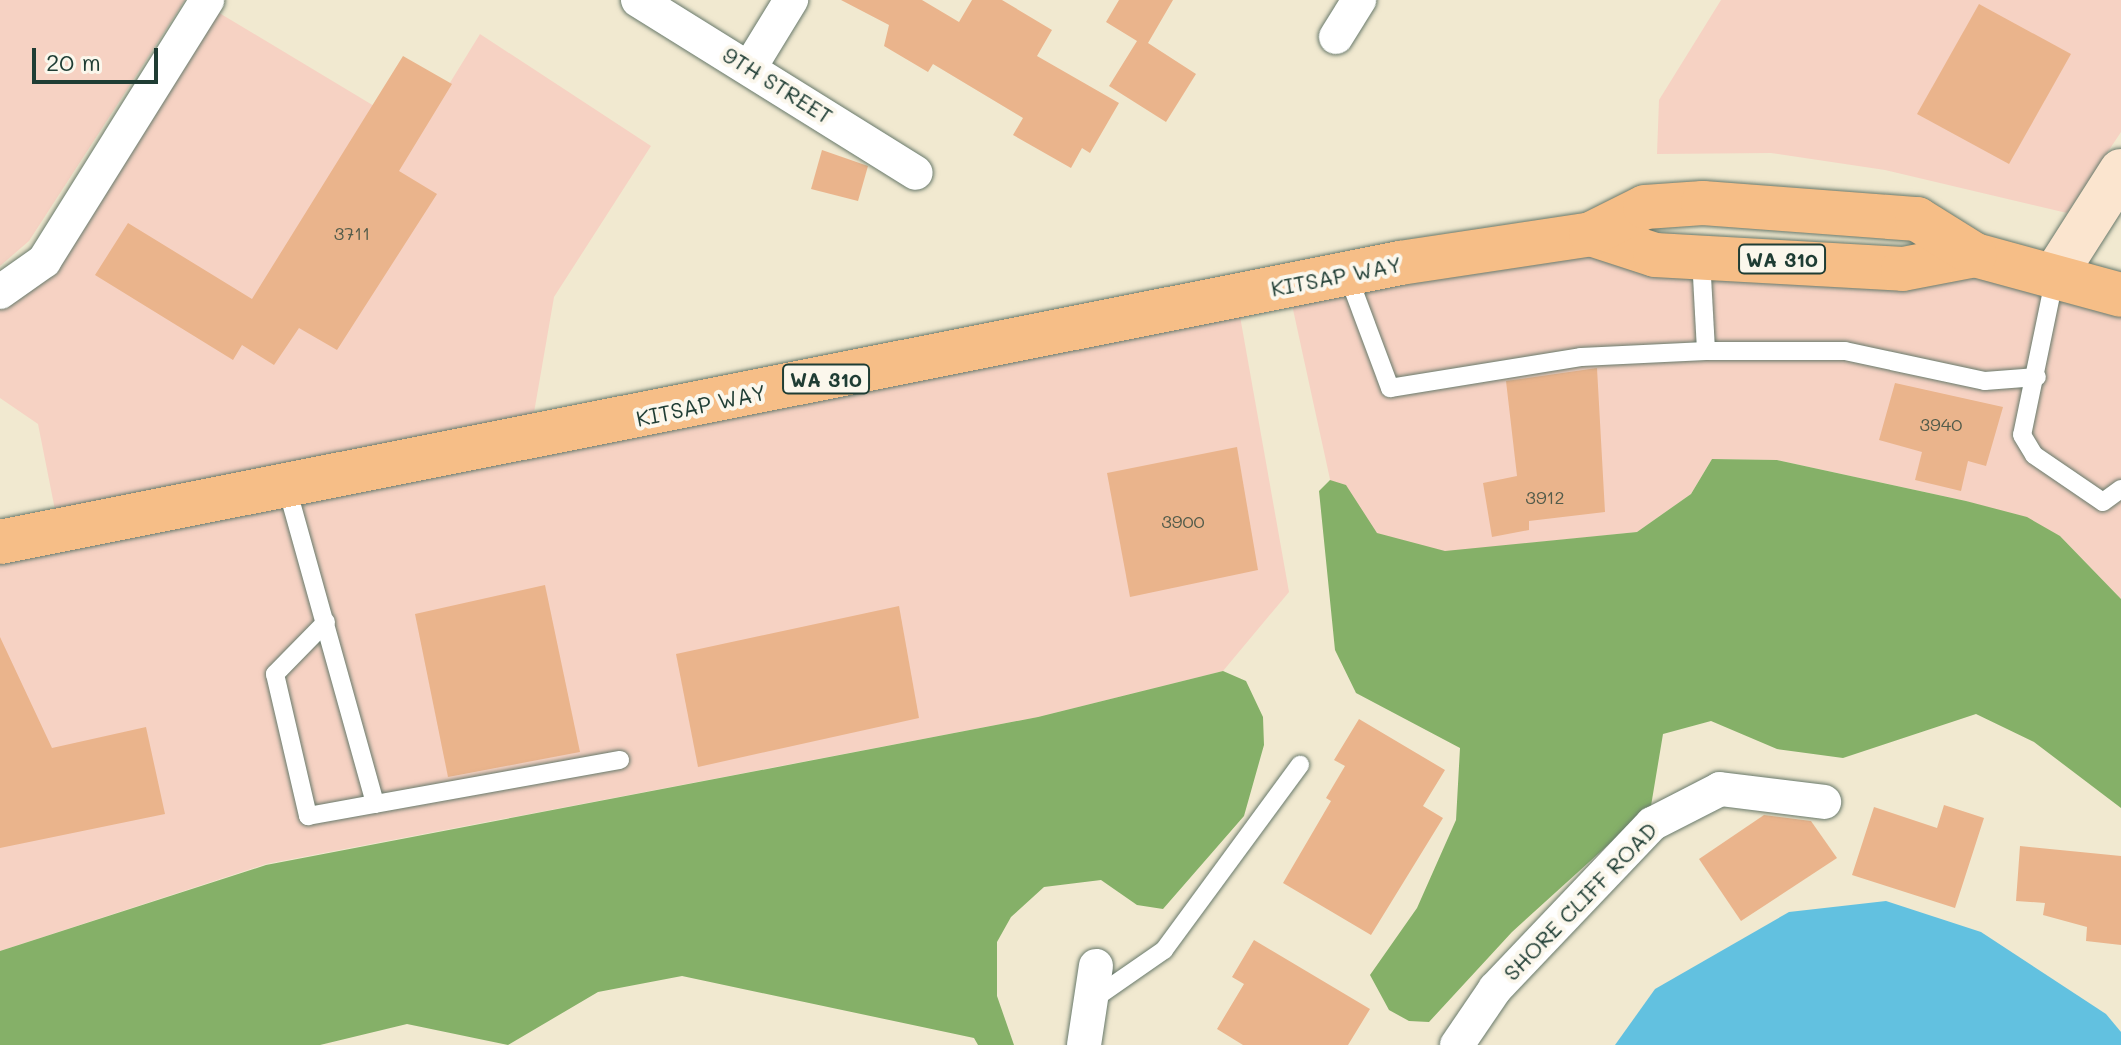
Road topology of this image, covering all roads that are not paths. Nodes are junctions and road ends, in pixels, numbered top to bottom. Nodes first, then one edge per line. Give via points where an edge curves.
1 (207, 0) edge
2 (638, 0) edge
3 (791, 0) edge
4 (1359, 0) edge
5 (1336, 37) dead end
6 (750, 67) junction
7 (2121, 171) edge
8 (916, 173) dead end
9 (1591, 234) junction
10 (1701, 255) junction
11 (1975, 255) junction
12 (1347, 273) junction
13 (2056, 273) junction
14 (0, 292) edge
15 (2121, 295) edge
16 (1706, 351) junction
17 (2037, 377) junction
18 (287, 488) junction
19 (2121, 489) edge
20 (0, 542) edge
21 (326, 622) junction
22 (620, 760) dead end
23 (1300, 765) dead end
24 (1824, 802) dead end
25 (375, 804) junction
26 (1096, 966) dead end
27 (1090, 1001) junction
28 (1084, 1045) edge
29 (1457, 1045) edge

1 - 14 street via 44,261
2 - 6 street, 9TH STREET
3 - 6 street
4 - 5 street
6 - 8 street, 9TH STREET
7 - 13 main road
9 - 10 main road, KITSAP WAY / WA 310 via 1655,255
9 - 11 main road, KITSAP WAY / WA 310 via 1645,207 1793,207 1917,219
9 - 12 main road, KITSAP WAY / WA 310
10 - 11 main road, KITSAP WAY / WA 310 via 1903,269
10 - 16 lane
11 - 13 main road, KITSAP WAY / WA 310
12 - 16 lane via 1390,388 1581,357
12 - 18 main road, KITSAP WAY / WA 310
13 - 15 main road, KITSAP WAY / WA 310
13 - 17 lane
16 - 17 lane via 1845,351 1985,381
17 - 19 lane via 2022,435 2034,455 2103,502
18 - 20 main road, KITSAP WAY / WA 310
18 - 21 lane
21 - 25 lane
21 - 25 lane via 275,674 308,816
22 - 25 lane
23 - 27 lane via 1164,950
24 - 29 street, SHORE CLIFF ROAD via 1720,789 1652,824 1495,989
26 - 27 street
27 - 28 street

